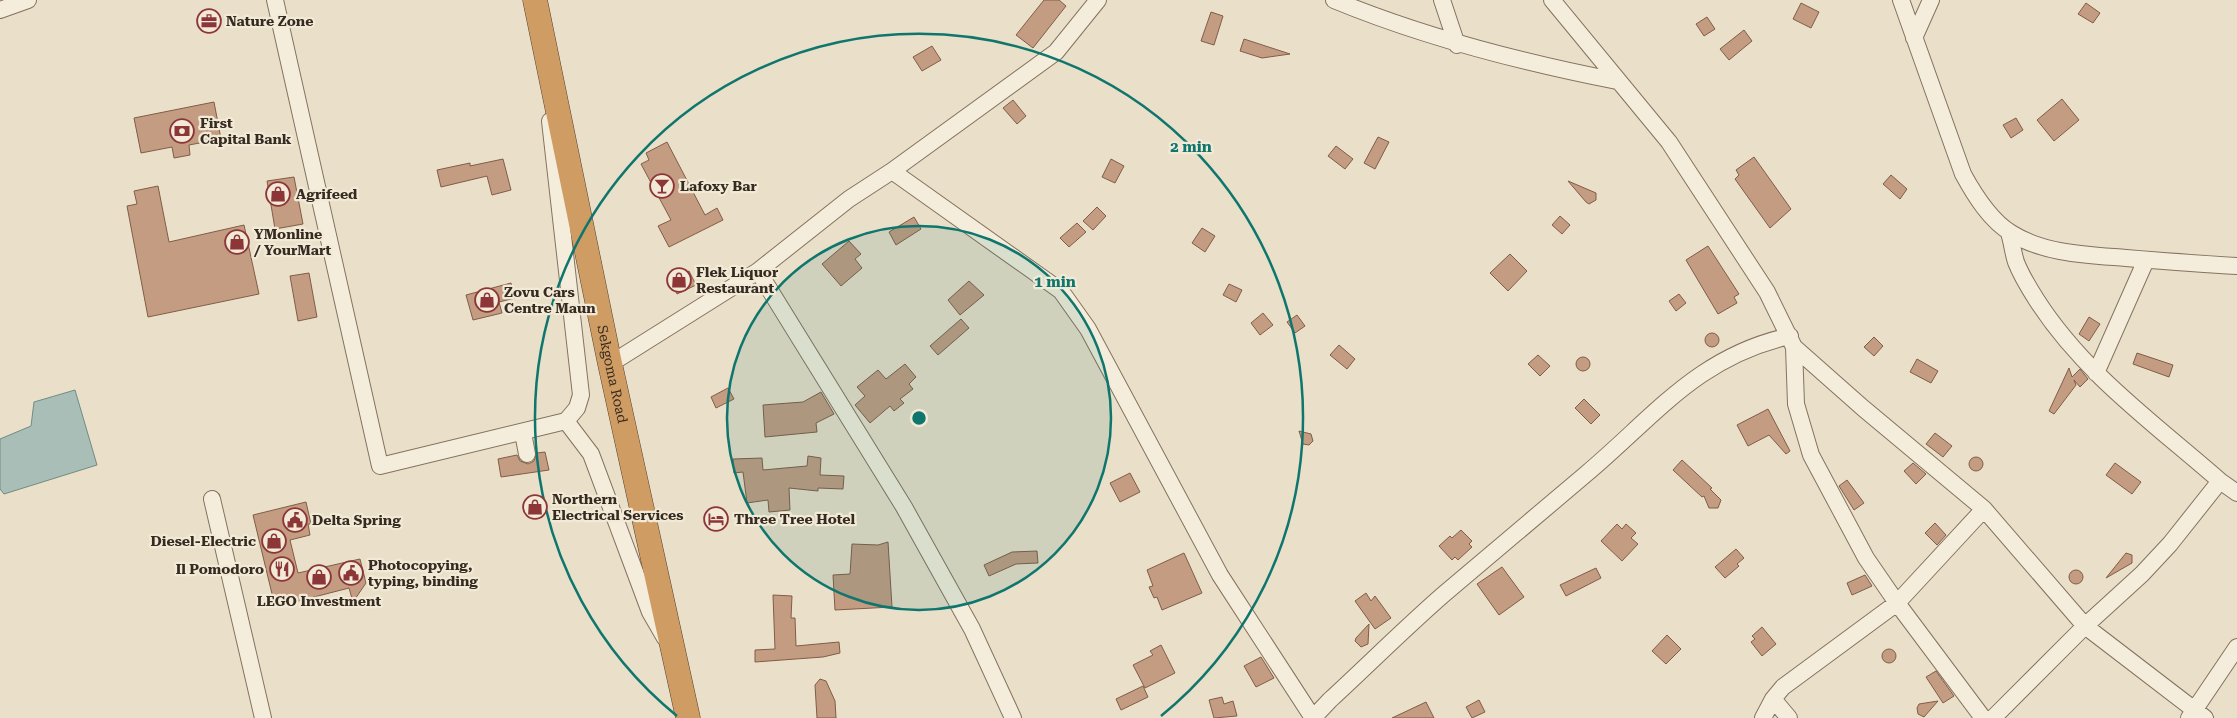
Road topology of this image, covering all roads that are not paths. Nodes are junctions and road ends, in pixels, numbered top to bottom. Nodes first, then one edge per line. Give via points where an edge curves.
1 (28, 0) edge
2 (275, 0) edge
3 (1098, 0) edge
4 (1334, 0) edge
5 (1442, 0) edge
6 (1552, 0) edge
7 (1901, 0) edge
8 (536, 2) edge
9 (1928, 2) edge
10 (0, 10) edge
11 (1914, 38) junction
12 (1457, 45) junction
13 (1617, 81) junction
14 (892, 171) junction
15 (2009, 232) junction
16 (2146, 260) junction
17 (2237, 266) edge
18 (758, 271) junction
19 (1792, 341) junction
20 (610, 364) junction
21 (2096, 373) junction
22 (566, 421) junction
23 (523, 433) junction
24 (527, 454) dead end
25 (2220, 481) junction
26 (2237, 493) edge
27 (212, 499) dead end
28 (1984, 509) junction
29 (1896, 603) junction
30 (2085, 626) junction
31 (2237, 647) edge
32 (672, 650) junction
33 (1773, 699) junction
34 (2196, 716) edge
35 (1010, 717) edge
36 (262, 718) edge
37 (688, 718) edge
38 (1313, 718) edge
39 (1763, 718) edge
40 (1789, 718) edge
41 (1983, 718) edge
42 (1993, 718) edge

1 - 10 street
2 - 23 street via 380,466
3 - 14 street via 1056,52
4 - 12 street
5 - 12 street
6 - 13 street
7 - 11 street
8 - 20 highway, Sekgoma Road
8 - 22 street via 581,396 577,408
9 - 11 street
11 - 15 street via 1963,174 1974,195
12 - 13 street
13 - 19 street via 1669,142 1767,292
14 - 18 street via 849,198
14 - 38 street via 1062,291 1088,329 1220,575
15 - 16 street via 2050,248
15 - 21 street via 2016,263 2037,300 2050,321
16 - 17 street
16 - 21 street
18 - 20 street
18 - 35 street via 904,507 972,628
19 - 28 street via 1863,408
19 - 29 street via 1796,404 1811,456 1866,558
19 - 38 street via 1763,342 1736,353 1707,369 1673,395 1593,468 1443,595
20 - 32 highway, Sekgoma Road
21 - 25 street
22 - 23 street
22 - 32 street via 591,454 650,612
23 - 24 street
25 - 26 street
25 - 30 street via 2170,544
27 - 36 street
28 - 29 street
28 - 30 street
29 - 33 street via 1783,687
29 - 41 street
30 - 34 street
30 - 42 street
31 - 34 street
32 - 37 highway, Sekgoma Road
33 - 39 street
33 - 40 street

